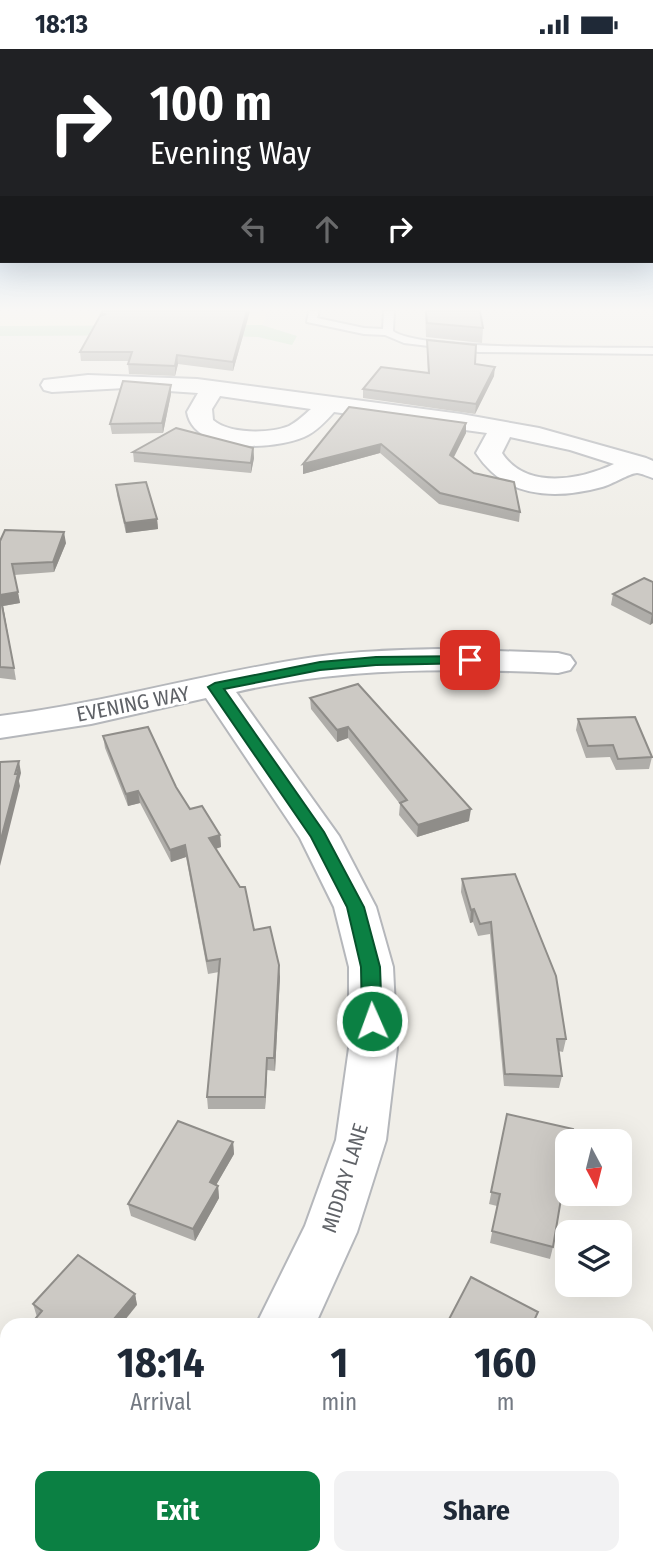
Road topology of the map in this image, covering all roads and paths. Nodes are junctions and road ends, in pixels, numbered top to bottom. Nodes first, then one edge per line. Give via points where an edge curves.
1 (81, 382) edge
2 (144, 382) edge
3 (52, 385) dead end
4 (213, 389) junction
5 (329, 404) junction
6 (570, 418) dead end
7 (502, 428) junction
8 (536, 433) junction
9 (638, 458) edge
10 (558, 663) dead end
11 (215, 687) junction
12 (0, 727) edge
13 (288, 1318) edge

1 - 3 street
2 - 4 street
4 - 5 street
4 - 5 street via 200,409 201,423 205,429 233,437 292,433
5 - 7 street
6 - 8 street via 552,421
7 - 8 street
7 - 9 street via 489,453 500,470 525,481 566,486 587,483
8 - 9 street
10 - 11 street, EVENING WAY via 376,661 320,666
11 - 12 street, EVENING WAY
11 - 13 street, MIDDAY LANE via 319,836 355,907 370,967 373,1048 362,1140 330,1232

